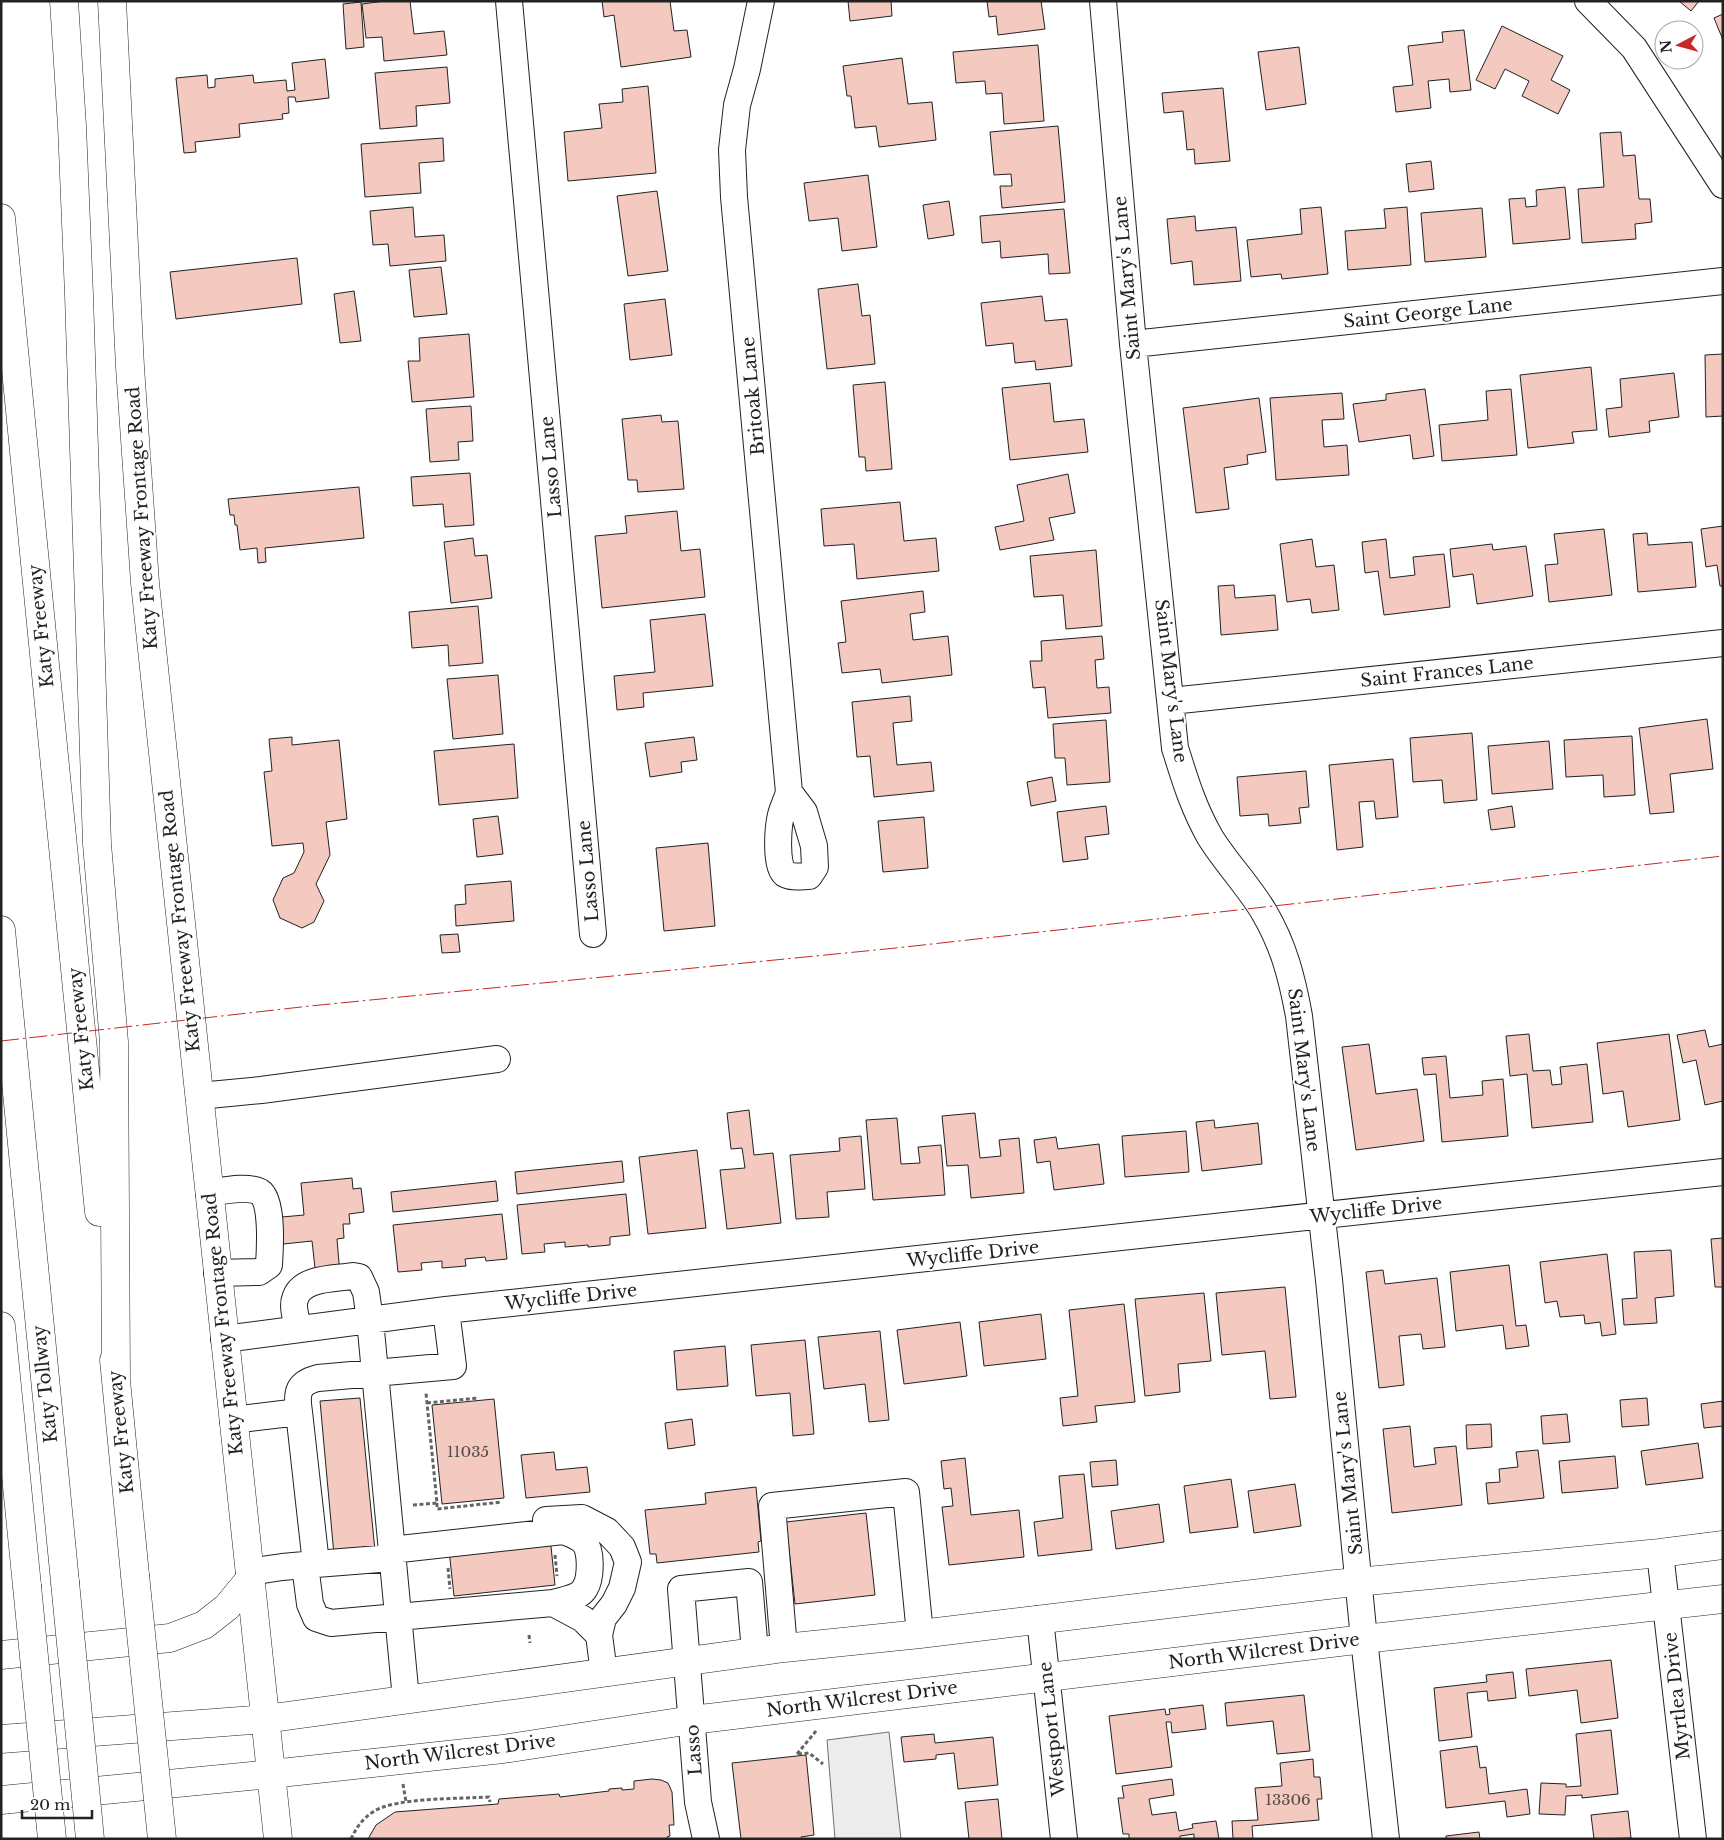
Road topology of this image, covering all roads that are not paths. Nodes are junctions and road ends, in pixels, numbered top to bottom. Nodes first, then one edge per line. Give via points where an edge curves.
1 (64, 1) edge
2 (112, 1) edge
3 (509, 1) edge
4 (761, 1) edge
5 (1103, 1) edge
6 (1588, 1) edge
7 (1723, 185) edge
8 (1, 218) edge
9 (1723, 281) edge
10 (1132, 344) junction
11 (1723, 643) edge
12 (1171, 701) junction
13 (789, 792) dead end
14 (1, 930) edge
15 (593, 934) dead end
16 (497, 1059) dead end
17 (199, 1096) junction
18 (1723, 1172) edge
19 (209, 1192) junction
20 (1321, 1216) junction
21 (268, 1265) junction
22 (218, 1273) junction
23 (299, 1289) junction
24 (446, 1310) junction
25 (370, 1320) junction
26 (1, 1326) edge
27 (298, 1329) junction
28 (224, 1338) junction
29 (374, 1374) junction
30 (116, 1377) junction
31 (299, 1412) junction
32 (233, 1420) junction
33 (1723, 1545) edge
34 (391, 1548) junction
35 (1660, 1553) junction
36 (310, 1564) junction
37 (250, 1576) junction
38 (1358, 1581) junction
39 (1723, 1599) edge
40 (564, 1600) junction
41 (1667, 1605) junction
42 (397, 1616) junction
43 (1040, 1619) junction
44 (920, 1634) junction
45 (598, 1635) junction
46 (1364, 1639) junction
47 (784, 1648) junction
48 (755, 1652) junction
49 (1, 1654) edge
50 (688, 1661) junction
51 (604, 1672) junction
52 (1046, 1677) junction
53 (406, 1700) junction
54 (265, 1719) junction
55 (692, 1720) junction
56 (1, 1739) edge
57 (271, 1774) junction
58 (1, 1800) edge
59 (52, 1839) edge
60 (90, 1839) edge
61 (162, 1839) edge
62 (278, 1839) edge
63 (706, 1839) edge
64 (1064, 1839) edge
65 (1386, 1839) edge
66 (1693, 1839) edge

1 - 30 main road via 79,295 97,844 114,1042
2 - 17 main road, Katy Freeway Frontage Road via 130,376 145,583
3 - 15 street, Lasso Lane
4 - 13 street, Britoak Lane via 738,105 732,150
5 - 10 street, Saint Mary's Lane
6 - 7 street via 1634,48
8 - 30 main road, Katy Freeway
9 - 10 street, Saint George Lane
10 - 12 street, Saint Mary's Lane
11 - 12 street, Saint Frances Lane
12 - 20 street, Saint Mary's Lane via 1175,748 1190,796 1211,837 1263,911 1279,941 1292,978
14 - 60 main road, Katy Tollway, bridge
16 - 17 street
17 - 19 main road, Katy Freeway Frontage Road
18 - 20 street, Wycliffe Drive
19 - 21 street via 246,1189 260,1192 266,1199 270,1241
19 - 22 main road, Katy Freeway Frontage Road
20 - 24 street, Wycliffe Drive
20 - 38 street, Saint Mary's Lane
21 - 22 street via 259,1272
21 - 23 street
22 - 28 main road, Katy Freeway Frontage Road
23 - 25 street via 313,1282 359,1277 366,1292
23 - 27 street via 294,1300
24 - 25 street, Wycliffe Drive
24 - 29 street via 453,1366
25 - 27 street, Wycliffe Drive
25 - 29 street
26 - 59 main road, bridge
27 - 28 street, Wycliffe Drive
28 - 32 main road, Katy Freeway Frontage Road
29 - 31 street via 307,1381 299,1390
29 - 34 street
30 - 61 main road, Katy Freeway, bridge
31 - 32 street
31 - 36 street
32 - 37 main road, Katy Freeway Frontage Road
33 - 35 main road
34 - 36 street
34 - 40 street via 563,1531 577,1536 586,1544 590,1571 585,1589
34 - 42 street
34 - 45 street via 558,1519 582,1518 607,1531 622,1547 628,1562 622,1588 603,1618
35 - 38 main road
35 - 41 street, Myrtlea Drive
36 - 37 street
36 - 42 street via 310,1604 316,1618 331,1623
37 - 49 main road via 227,1608 204,1625 170,1638
37 - 54 main road, Katy Freeway Frontage Road
38 - 43 main road
38 - 46 street, Saint Mary's Lane
39 - 41 main road, North Wilcrest Drive
40 - 42 street
40 - 45 street
41 - 46 main road, North Wilcrest Drive
41 - 66 street, Myrtlea Drive
42 - 53 street
43 - 44 main road
43 - 52 street, Westport Lane
44 - 47 main road
44 - 47 street via 906,1492 772,1506
45 - 51 street
46 - 52 main road, North Wilcrest Drive
46 - 65 street, Saint Mary's Lane
47 - 48 main road
48 - 50 main road
48 - 50 street, Lasso via 749,1582 680,1590
50 - 51 main road
50 - 55 street, Lasso
51 - 53 main road
52 - 55 main road, North Wilcrest Drive
52 - 64 street, Westport Lane
53 - 54 main road
54 - 56 main road
54 - 57 main road, Katy Freeway Frontage Road
55 - 57 main road, North Wilcrest Drive via 504,1749
55 - 63 street, Lasso via 698,1802
57 - 58 main road, North Wilcrest Drive
57 - 62 main road, Katy Freeway Frontage Road

